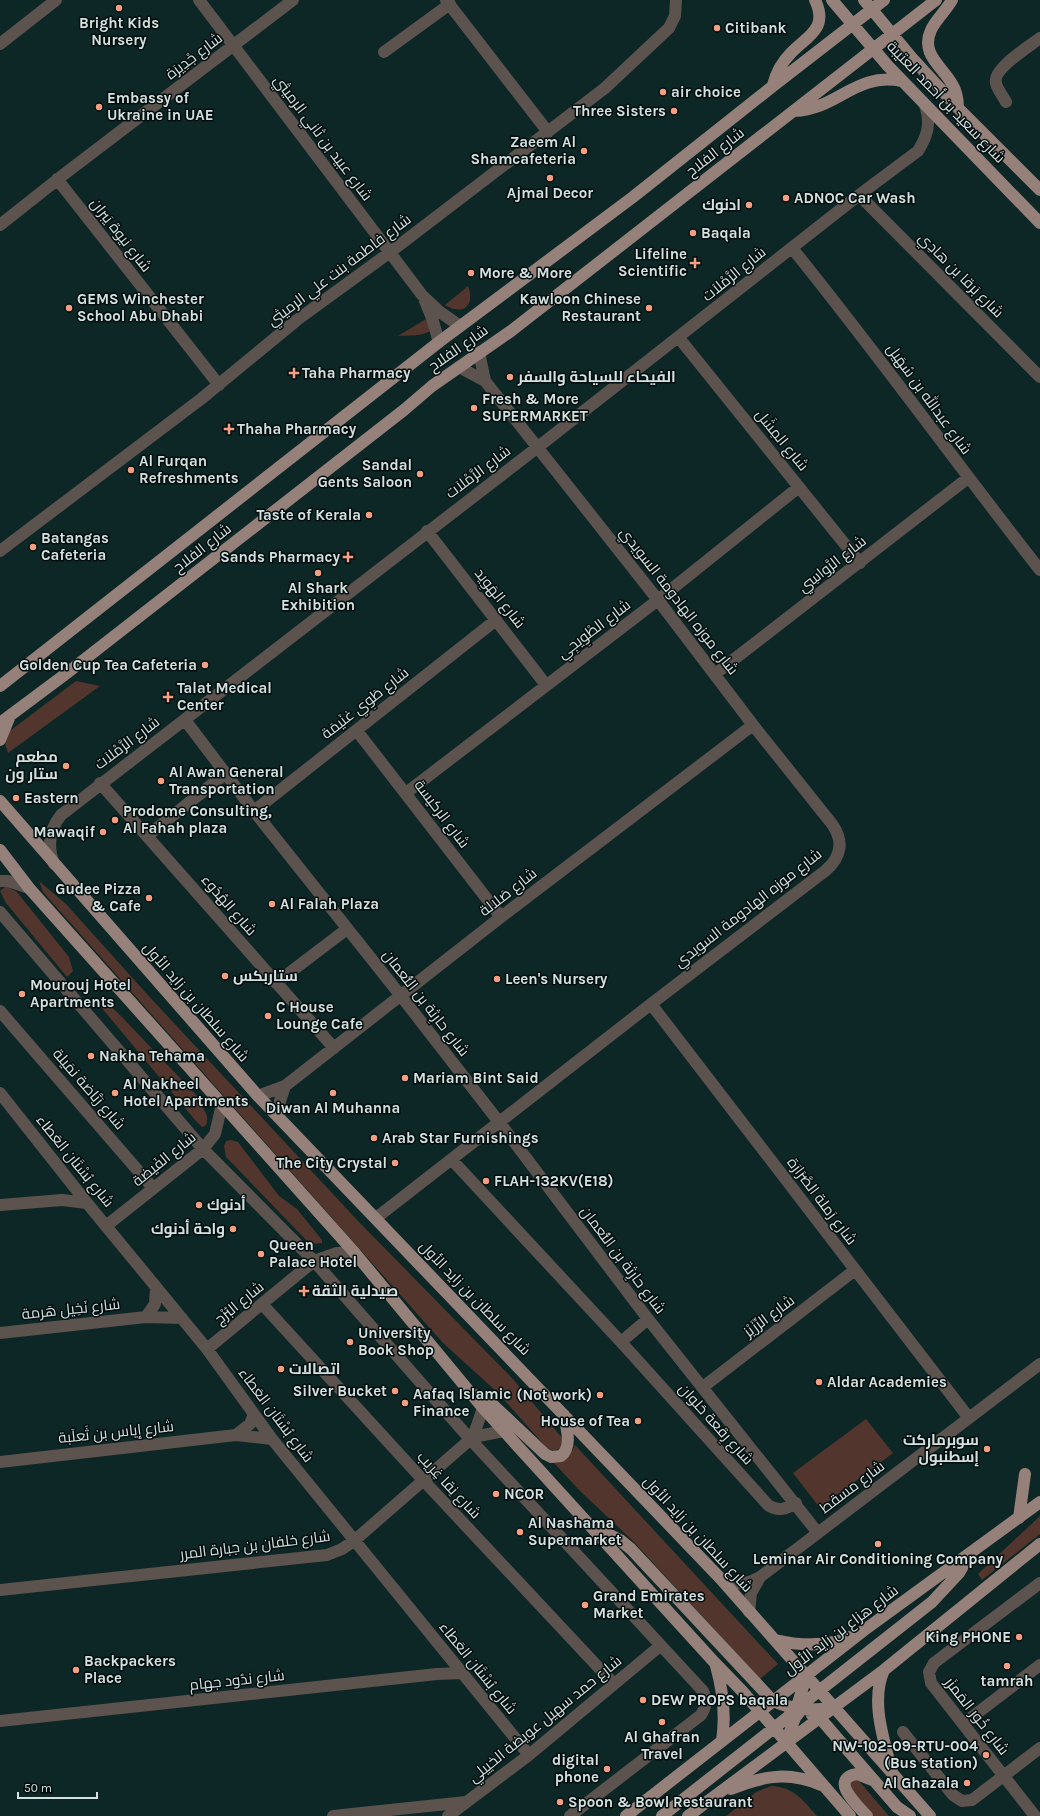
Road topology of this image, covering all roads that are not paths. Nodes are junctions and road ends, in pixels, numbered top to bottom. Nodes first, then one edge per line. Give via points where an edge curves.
1 (56, 0) edge
2 (199, 0) edge
3 (293, 0) edge
4 (676, 0) edge
5 (815, 0) edge
6 (832, 0) edge
7 (884, 0) edge
8 (936, 0) edge
9 (952, 0) edge
10 (448, 2) edge
11 (868, 5) edge
12 (852, 24) junction
13 (892, 34) junction
14 (1040, 38) edge
15 (0, 44) edge
16 (234, 45) junction
17 (873, 48) junction
18 (384, 52) dead end
19 (902, 81) junction
20 (772, 86) junction
21 (1006, 102) dead end
22 (925, 105) junction
23 (958, 108) junction
24 (794, 111) junction
25 (548, 132) junction
26 (57, 179) junction
27 (1040, 190) edge
28 (859, 195) junction
29 (1040, 222) edge
30 (0, 225) edge
31 (792, 248) junction
32 (389, 253) junction
33 (422, 295) junction
34 (460, 326) junction
35 (679, 338) junction
36 (439, 342) junction
37 (479, 352) junction
38 (458, 367) junction
39 (1040, 377) edge
40 (485, 381) junction
41 (219, 385) junction
42 (538, 447) junction
43 (968, 478) junction
44 (799, 487) junction
45 (428, 531) junction
46 (0, 551) edge
47 (860, 563) junction
48 (1040, 570) edge
49 (658, 600) junction
50 (496, 620) junction
51 (715, 674) junction
52 (3, 683) edge
53 (546, 685) junction
54 (10, 715) junction
55 (185, 720) junction
56 (0, 724) edge
57 (753, 725) junction
58 (357, 731) junction
59 (0, 740) edge
60 (225, 774) junction
61 (100, 783) junction
62 (406, 793) junction
63 (0, 801) edge
64 (254, 811) junction
65 (147, 836) junction
66 (0, 850) edge
67 (54, 865) junction
68 (0, 881) edge
69 (30, 888) junction
70 (0, 912) edge
71 (501, 917) junction
72 (348, 929) junction
73 (276, 983) junction
74 (401, 996) junction
75 (651, 1004) junction
76 (0, 1011) edge
77 (334, 1048) junction
78 (285, 1086) junction
79 (0, 1093) edge
80 (258, 1096) junction
81 (222, 1104) junction
82 (278, 1116) junction
83 (499, 1122) junction
84 (203, 1149) junction
85 (452, 1160) junction
86 (70, 1180) junction
87 (153, 1188) junction
88 (53, 1200) junction
89 (87, 1203) junction
90 (0, 1205) edge
91 (376, 1218) junction
92 (106, 1226) junction
93 (354, 1252) junction
94 (314, 1261) junction
95 (855, 1270) junction
96 (156, 1288) junction
97 (263, 1305) junction
98 (146, 1317) junction
99 (182, 1318) junction
100 (648, 1319) junction
101 (0, 1333) edge
102 (621, 1342) junction
103 (207, 1349) junction
104 (1040, 1364) edge
105 (703, 1386) junction
106 (472, 1394) junction
107 (483, 1408) junction
108 (254, 1414) junction
109 (564, 1414) junction
110 (969, 1418) junction
111 (504, 1431) junction
112 (236, 1435) junction
113 (472, 1438) junction
114 (272, 1439) junction
115 (0, 1462) edge
116 (1025, 1474) dead end
117 (423, 1480) junction
118 (1040, 1502) edge
119 (796, 1503) junction
120 (1019, 1518) junction
121 (593, 1527) junction
122 (818, 1533) junction
123 (355, 1540) junction
124 (1040, 1544) edge
125 (969, 1554) junction
126 (760, 1577) junction
127 (720, 1578) junction
128 (1040, 1583) edge
129 (0, 1590) edge
130 (749, 1612) junction
131 (863, 1631) junction
132 (775, 1640) junction
133 (660, 1646) junction
134 (446, 1653) junction
135 (715, 1663) junction
136 (1040, 1665) edge
137 (884, 1670) junction
138 (462, 1673) junction
139 (429, 1675) junction
140 (806, 1677) junction
141 (614, 1684) junction
142 (819, 1691) junction
143 (773, 1702) junction
144 (833, 1707) junction
145 (797, 1710) junction
146 (760, 1712) junction
147 (819, 1718) junction
148 (0, 1721) edge
149 (963, 1724) junction
150 (775, 1729) junction
151 (903, 1732) dead end
152 (722, 1741) junction
153 (786, 1742) junction
154 (1040, 1748) edge
155 (529, 1755) junction
156 (892, 1773) junction
157 (1003, 1776) junction
158 (875, 1782) junction
159 (824, 1786) junction
160 (717, 1795) junction
161 (466, 1802) junction
162 (333, 1816) edge
163 (448, 1816) edge
164 (570, 1816) edge
165 (626, 1816) edge
166 (662, 1816) edge
167 (688, 1816) edge
168 (850, 1816) edge
169 (867, 1816) edge
170 (910, 1816) edge
171 (930, 1816) edge
172 (1034, 1816) edge

1 - 15 street
2 - 16 street, شارع عبيد بن ثاني الرميثي
3 - 16 street, شارع جْدِيرَة
4 - 25 street, شارع فاطمة بنت علي الرميثي via 675,16 664,35 605,88
5 - 20 main road via 819,18 816,31 787,58
6 - 12 main road, شارع سعيد بن أحمد العتيبة
7 - 11 main road, شارع الفلاح
8 - 13 main road, شارع الفلاح
9 - 23 main road via 933,27 928,42 933,60 955,90
10 - 18 street
10 - 25 street
11 - 12 main road, شارع الفلاح
11 - 13 main road, شارع سعيد بن أحمد العتيبة
12 - 17 main road, شارع سعيد بن أحمد العتيبة
12 - 20 main road, شارع الفلاح
13 - 17 main road, شارع الفلاح
13 - 23 main road, شارع سعيد بن أحمد العتيبة
14 - 21 street via 996,74 995,83
16 - 26 street, شارع جْدِيرَة
16 - 32 street, شارع عبيد بن ثاني الرميثي
17 - 19 main road, شارع سعيد بن أحمد العتيبة
17 - 24 main road, شارع الفلاح
19 - 22 main road, شارع سعيد بن أحمد العتيبة
19 - 24 main road via 869,81 823,106
20 - 34 main road, شارع الفلاح via 633,197
22 - 28 street, شارع الرَّمْلاَت via 929,117 928,129 925,140 918,150
22 - 29 main road, شارع سعيد بن أحمد العتيبة
23 - 27 main road, شارع سعيد بن أحمد العتيبة
24 - 37 main road, شارع الفلاح via 511,331
25 - 32 street, شارع فاطمة بنت علي الرميثي
26 - 30 street, شارع جْدِيرَة
26 - 41 street, شارع نيوة يَبران
28 - 31 street, شارع الرَّمْلاَت
28 - 39 street, شارع بَرقا بن هادِي
31 - 35 street, شارع الرَّمْلاَت
31 - 43 street, شارع عبدالله بن سُهَيل via 872,348
32 - 33 street, شارع عبيد بن ثاني الرميثي
32 - 41 street, شارع فاطمة بنت علي الرميثي via 297,320
33 - 34 street, شارع عبيد بن ثاني الرميثي
33 - 36 street, شارع عبيد بن ثاني الرميثي
34 - 36 main road, شارع الفلاح
35 - 42 street, شارع الرَّمْلاَت
35 - 44 street, شارع المِشَل
36 - 52 main road, شارع الفلاح
37 - 38 main road, شارع الفلاح
37 - 40 street, شارع موزه الهادومة السويدي
38 - 40 street, شارع موزه الهادومة السويدي
38 - 54 main road, شارع الفلاح
40 - 42 street, شارع موزه الهادومة السويدي
41 - 46 street, شارع فاطمة بنت علي الرميثي
42 - 45 street, شارع الرَّمْلاَت
42 - 49 street, شارع موزه الهادومة السويدي
43 - 47 street, شارع الرَّواسِي
43 - 48 street, شارع عبدالله بن سُهَيل
44 - 47 street, شارع المِشَل
44 - 49 street, شارع الطْوِيجِي
45 - 50 street, شارع الهَوِيد
45 - 55 street, شارع الرَّمْلاَت
47 - 51 street, شارع الرَّواسِي
49 - 51 street, شارع موزه الهادومة السويدي
49 - 53 street, شارع الطْوِيجِي
50 - 53 street, شارع الهَوِيد
50 - 58 street, شارع طَوِي غنَيمَة
51 - 57 street, شارع موزه الهادومة السويدي
53 - 62 street, شارع الطْوِيجِي
54 - 56 main road, شارع الفلاح
54 - 59 main road
55 - 60 street, شارع حارِثة بن النُّعمان
55 - 61 street, شارع الرَّمْلاَت
57 - 71 street, شارع صَلالة
57 - 75 street, شارع موزه الهادومة السويدي via 835,827 840,840 837,858 825,871
58 - 62 street, شارع الركيسة
58 - 64 street, شارع طَوِي غنَيمَة
60 - 64 street, شارع حارِثة بن النُّعمان
60 - 65 street
61 - 65 street, شارع الهُدُوء
61 - 67 street, شارع الرَّمْلاَت via 61,814 54,823 49,844
62 - 71 street, شارع الركيسة
63 - 67 main road, شارع سلطان بن زايد الأول
64 - 72 street, شارع حارِثة بن النُّعمان
65 - 73 street, شارع الهُدُوء
66 - 69 main road
67 - 80 main road, شارع سلطان بن زايد الأول
68 - 69 street
69 - 81 main road
70 - 84 street
71 - 74 street, شارع صَلالة
72 - 73 street
72 - 74 street, شارع حارِثة بن النُّعمان
73 - 77 street, شارع الهُدُوء
74 - 77 street, شارع صَلالة
74 - 83 street, شارع حارِثة بن النُّعمان
75 - 83 street, شارع موزه الهادومة السويدي
75 - 95 street, شارع رَملة الصَّرَارَة
76 - 87 street, شارع رَبَّاضة نمَيلة
77 - 78 street, شارع صَلالة
78 - 80 street, شارع صَلالة
78 - 82 street
79 - 86 street, شارع بُسْتَان العَطاء
80 - 82 main road, شارع سلطان بن زايد الأول
81 - 84 street, شارع الفَيضة via 215,1134
81 - 93 main road
82 - 91 main road, شارع سلطان بن زايد الأول
83 - 85 street, شارع موزه الهادومة السويدي
83 - 100 street, شارع حارِثة بن النُّعمان
84 - 87 street, شارع الفَيضة
84 - 94 street
85 - 91 street, شارع موزه الهادومة السويدي
85 - 102 street, شارع رِقعة حَلوان
86 - 88 street
86 - 89 street, شارع بُسْتَان العَطاء
87 - 92 street, شارع الفَيضة
88 - 89 street
88 - 90 street
89 - 92 street, شارع بُسْتَان العَطاء
91 - 109 main road, شارع سلطان بن زايد الأول
92 - 96 street, شارع بُسْتَان العَطاء
93 - 94 street, شارع البُرْج via 333,1254
93 - 106 main road
94 - 97 street, شارع البُرْج
94 - 113 street
95 - 105 street, شارع الرِّزَيْز
95 - 110 street, شارع رَملة الصَّرَارَة
96 - 98 street via 156,1304
96 - 99 street, شارع بُسْتَان العَطاء
97 - 103 street, شارع البُرْج
97 - 117 street, شارع نِقا غِريب
98 - 99 street, شارع نَخِيل هَرمة
98 - 101 street, شارع نَخِيل هَرمة
99 - 103 street, شارع بُسْتَان العَطاء
100 - 102 street
100 - 105 street, شارع حارِثة بن النُّعمان
102 - 119 street, شارع رِقعة حَلوان via 768,1505 782,1510
103 - 108 street, شارع بُسْتَان العَطاء
104 - 110 street, شارع مسقط
105 - 119 street, شارع حارِثة بن النُّعمان
106 - 107 main road
106 - 109 main road via 491,1403 551,1457 561,1456 567,1448
107 - 111 main road
107 - 113 street, شارع خلفان بن جبارة المرر
108 - 112 street via 250,1424
108 - 114 street, شارع بُسْتَان العَطاء
109 - 127 main road, شارع سلطان بن زايد الأول
110 - 122 street, شارع مسقط
111 - 113 street
111 - 121 main road
112 - 114 street, شارع إياس بن ثَعلَبة
112 - 115 street, شارع إياس بن ثَعلَبة
113 - 117 street, شارع خلفان بن جبارة المرر
113 - 133 street
114 - 123 street, شارع بُسْتَان العَطاء
116 - 120 main road
117 - 123 street, شارع خلفان بن جبارة المرر
117 - 141 street, شارع نِقا غِريب
118 - 120 main road, شارع هزاع بن زايد الأول
119 - 122 street, شارع حارِثة بن النُّعمان
120 - 125 main road, شارع هزاع بن زايد الأول
121 - 135 main road
121 - 143 main road via 620,1540 631,1549
122 - 126 street, شارع مسقط
123 - 129 street, شارع خلفان بن جبارة المرر via 327,1555
123 - 134 street, شارع بُسْتَان العَطاء
124 - 137 main road
125 - 131 main road, شارع هزاع بن زايد الأول
125 - 142 main road via 959,1573 932,1602
126 - 127 street, شارع مسقط via 740,1584
126 - 130 street, شارع مسقط via 751,1593
127 - 130 main road, شارع سلطان بن زايد الأول
128 - 149 street, شارع خُور المَمزَر via 931,1667 931,1683
130 - 132 main road, شارع سلطان بن زايد الأول
131 - 132 main road via 846,1639 828,1643 798,1644
131 - 140 main road, شارع هزاع بن زايد الأول
132 - 140 main road, شارع سلطان بن زايد الأول
133 - 141 street, شارع حمد سهيل عويضة الخييلي
133 - 164 street via 703,1691 706,1706 701,1715
134 - 138 street, شارع بُسْتَان العَطاء
134 - 139 street via 439,1669
135 - 146 main road
135 - 152 main road via 720,1678 724,1709
136 - 149 street
137 - 144 main road
137 - 156 main road via 877,1698
138 - 139 street, شارع ندُود جهام
138 - 155 street, شارع بُسْتَان العَطاء
139 - 148 street, شارع ندُود جهام
140 - 142 main road, شارع سلطان بن زايد الأول
140 - 143 main road, شارع هزاع بن زايد الأول
140 - 145 main road
141 - 155 street, شارع حمد سهيل عويضة الخييلي
142 - 144 main road, شارع سلطان بن زايد الأول
142 - 145 main road
143 - 145 main road
143 - 146 main road, شارع هزاع بن زايد الأول
144 - 145 main road
144 - 147 main road
144 - 156 main road, شارع سلطان بن زايد الأول
145 - 146 main road
145 - 147 main road
145 - 150 main road
145 - 153 main road
146 - 150 main road
146 - 152 main road, شارع هزاع بن زايد الأول
147 - 153 main road
147 - 158 main road
149 - 157 street, شارع خُور المَمزَر
150 - 153 main road
150 - 166 main road
151 - 157 street via 953,1795 962,1801 972,1800
152 - 165 main road, شارع هزاع بن زايد الأول
153 - 159 main road
153 - 160 main road
154 - 157 street
155 - 161 street, شارع حمد سهيل عويضة الخييلي
156 - 171 main road, شارع سلطان بن زايد الأول
157 - 172 street, شارع خُور المَمزَر
158 - 169 main road via 857,1774 845,1782 846,1791
158 - 170 main road
159 - 160 main road via 802,1778 781,1776 753,1780
159 - 168 main road
160 - 167 main road
161 - 162 street
161 - 163 street, شارع حمد سهيل عويضة الخييلي

